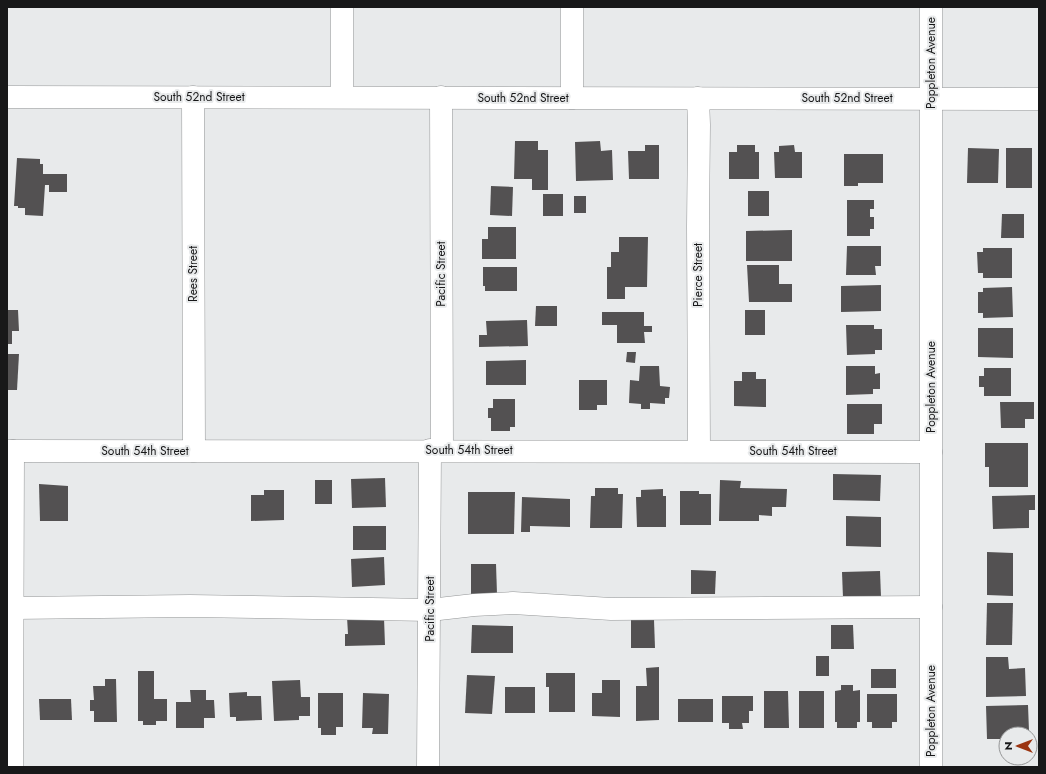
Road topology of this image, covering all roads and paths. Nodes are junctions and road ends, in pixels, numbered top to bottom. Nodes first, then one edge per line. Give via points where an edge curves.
1 (342, 7) edge
2 (572, 7) edge
3 (931, 7) edge
4 (7, 97) edge
5 (193, 97) junction
6 (342, 97) junction
7 (441, 97) junction
8 (572, 98) junction
9 (698, 98) junction
10 (931, 98) junction
11 (1039, 98) edge
12 (436, 450) junction
13 (10, 451) edge
14 (194, 451) junction
15 (699, 451) junction
16 (932, 452) junction
17 (931, 607) junction
18 (13, 608) junction
19 (430, 610) junction
20 (12, 767) edge
21 (428, 767) edge
22 (931, 767) edge

1 - 6 street
2 - 8 street
3 - 10 street, Poppleton Avenue
4 - 5 street, South 52nd Street
5 - 6 street, South 52nd Street
5 - 14 street, Rees Street
6 - 7 street, South 52nd Street
7 - 8 street, South 52nd Street
7 - 12 street, Pacific Street
8 - 9 street, South 52nd Street
9 - 10 street, South 52nd Street
9 - 15 street, Pierce Street
10 - 11 street, South 52nd Street
10 - 16 street, Poppleton Avenue
12 - 14 street, South 54th Street
12 - 15 street, South 54th Street
12 - 19 street, Pacific Street
13 - 14 street, South 54th Street
13 - 18 street
15 - 16 street, South 54th Street
16 - 17 street, Poppleton Avenue
17 - 19 street via 611,609 513,603 474,604
17 - 22 street, Poppleton Avenue
18 - 19 street via 190,606
18 - 20 street
19 - 21 street, Pacific Street

